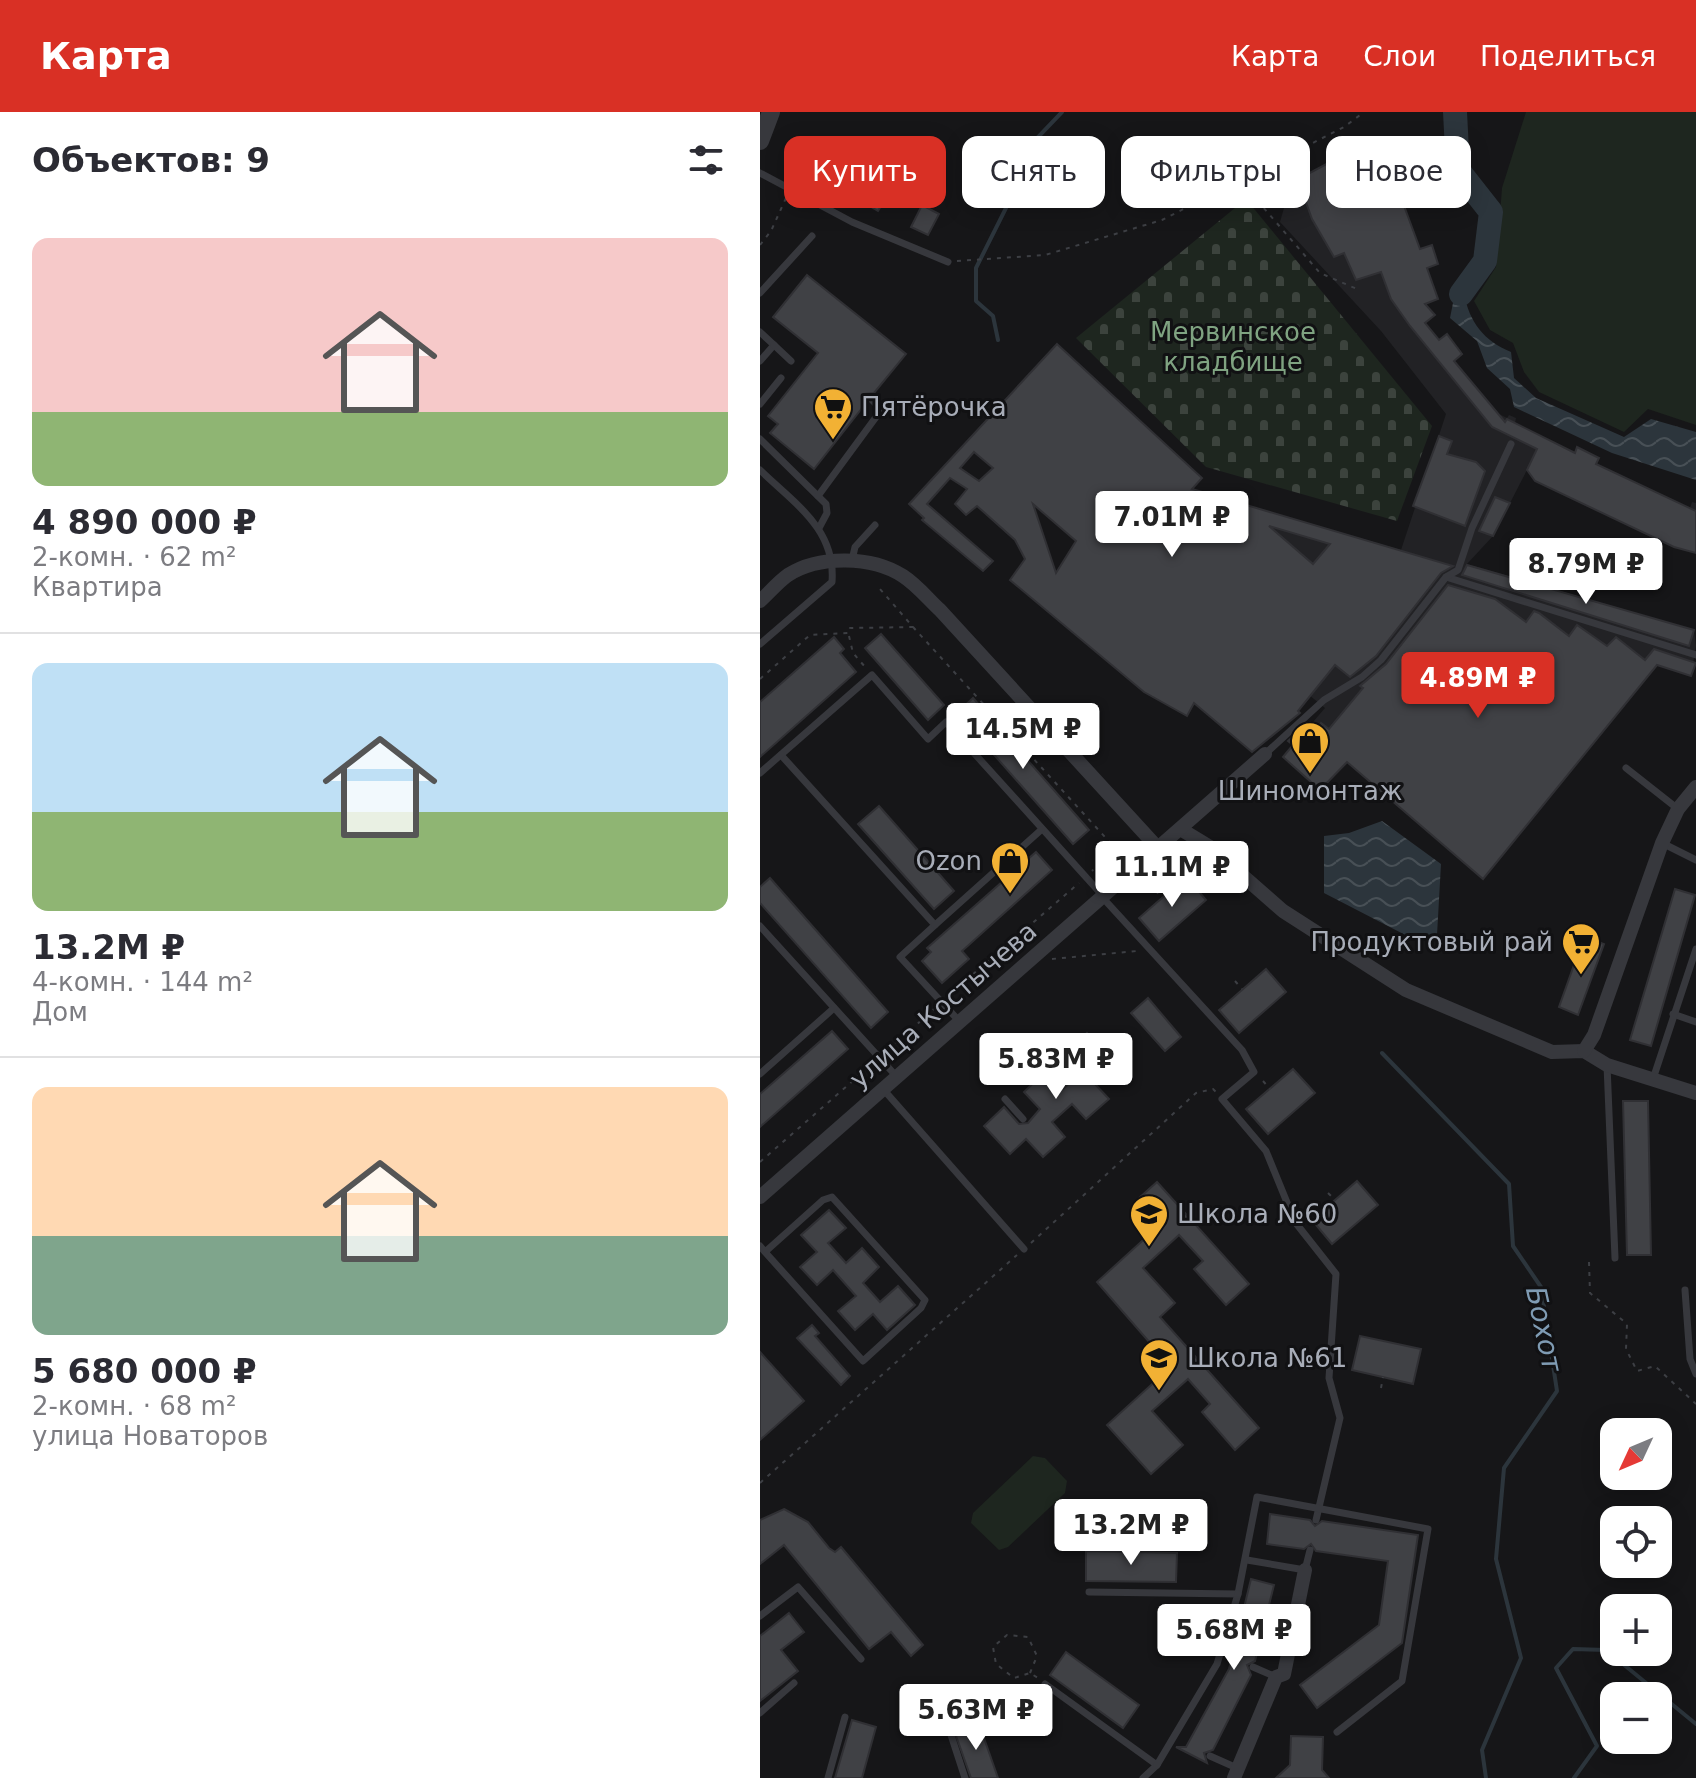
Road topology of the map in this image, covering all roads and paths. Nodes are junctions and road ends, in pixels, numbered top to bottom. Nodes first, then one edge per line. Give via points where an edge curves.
1 (771, 112) edge
2 (1364, 112) edge
3 (760, 141) edge
4 (1310, 144) edge
5 (760, 173) edge
6 (784, 186) edge
7 (784, 202) edge
8 (826, 208) edge
9 (1185, 208) edge
10 (1264, 208) edge
11 (812, 236) dead end
12 (760, 245) edge
13 (948, 262) joint
14 (1357, 289) dead end
15 (760, 293) edge
16 (760, 332) edge
17 (774, 345) junction
18 (760, 361) edge
19 (791, 361) dead end
20 (781, 378) dead end
21 (870, 398) dead end
22 (760, 404) edge
23 (760, 439) edge
24 (1511, 444) dead end
25 (760, 470) edge
26 (818, 496) junction
27 (875, 525) dead end
28 (819, 528) junction
29 (834, 561) junction
30 (852, 562) junction
31 (1446, 577) junction
32 (880, 589) dead end
33 (760, 601) edge
34 (849, 633) junction
35 (760, 644) edge
36 (1696, 655) edge
37 (872, 675) junction
38 (760, 679) edge
39 (1265, 754) joint
40 (781, 755) junction
41 (1626, 768) dead end
42 (760, 773) edge
43 (1696, 787) edge
44 (1678, 809) junction
45 (1041, 830) junction
46 (1182, 830) junction
47 (1662, 843) junction
48 (1156, 846) junction
49 (1696, 860) edge
50 (1149, 883) dead end
51 (1103, 897) junction
52 (1162, 898) dead end
53 (935, 925) junction
54 (760, 926) edge
55 (1696, 949) edge
56 (1151, 950) junction
57 (1031, 961) junction
58 (1235, 981) dead end
59 (1242, 989) dead end
60 (834, 1008) junction
61 (1673, 1014) junction
62 (960, 1022) junction
63 (1696, 1022) edge
64 (1584, 1051) junction
65 (1123, 1064) dead end
66 (1607, 1065) junction
67 (1254, 1072) junction
68 (760, 1074) edge
69 (897, 1077) junction
70 (1653, 1079) junction
71 (1105, 1081) dead end
72 (883, 1089) junction
73 (1270, 1089) dead end
74 (1696, 1093) edge
75 (1005, 1099) dead end
76 (1222, 1099) junction
77 (1023, 1119) dead end
78 (1328, 1193) dead end
79 (760, 1197) edge
80 (1335, 1200) dead end
81 (763, 1249) edge
82 (1024, 1249) junction
83 (1615, 1258) dead end
84 (1589, 1262) dead end
85 (1685, 1290) dead end
86 (1696, 1374) edge
87 (1383, 1377) dead end
88 (1381, 1388) dead end
89 (1696, 1404) edge
90 (760, 1483) edge
91 (1319, 1508) junction
92 (1316, 1520) dead end
93 (1310, 1550) dead end
94 (1247, 1560) junction
95 (1305, 1570) junction
96 (1089, 1592) dead end
97 (1238, 1594) junction
98 (760, 1616) edge
99 (861, 1659) dead end
100 (1253, 1667) dead end
101 (1030, 1673) junction
102 (1276, 1677) junction
103 (794, 1683) dead end
104 (1045, 1684) joint
105 (760, 1713) edge
106 (845, 1717) dead end
107 (1337, 1732) dead end
108 (951, 1735) dead end
109 (1210, 1756) dead end
110 (1157, 1765) junction
111 (1236, 1774) edge
112 (828, 1778) edge
113 (965, 1778) edge
114 (1143, 1778) edge

1 - 3 street
2 - 4 path
5 - 6 lane
7 - 12 path
8 - 13 lane
9 - 13 path via 1162,220 1045,255
10 - 14 path via 1320,273
11 - 15 lane
16 - 17 lane
17 - 18 lane
17 - 19 lane
20 - 22 lane
21 - 26 lane via 879,413
23 - 26 lane
24 - 31 lane via 1458,570
25 - 28 lane
26 - 28 lane via 828,509
27 - 30 lane via 855,547
28 - 29 lane
29 - 30 street
29 - 33 street via 789,575
29 - 35 lane via 832,582
30 - 48 street via 888,568 914,585
31 - 36 lane
31 - 39 lane via 1381,660 1324,700
32 - 34 path via 913,627 850,628
34 - 37 path via 853,653
34 - 38 path via 810,635
37 - 40 lane
37 - 45 lane via 928,739 946,722
39 - 46 street, улица Костычева
40 - 42 lane
40 - 53 lane
41 - 44 lane
43 - 44 street
44 - 47 street
45 - 51 lane
45 - 53 lane
46 - 48 street, улица Костычева
46 - 64 street via 1210,847 1283,911 1406,990 1552,1052
47 - 49 lane
47 - 64 street
48 - 51 street, улица Костычева
50 - 52 path
51 - 56 lane
51 - 57 street, улица Костычева
53 - 62 lane via 900,957
54 - 60 lane
55 - 61 lane
56 - 57 path
56 - 67 lane via 1242,1050
57 - 62 street, улица Костычева
58 - 59 path
60 - 68 lane
60 - 69 lane
61 - 63 lane
61 - 70 lane
62 - 69 street, улица Костычева
64 - 66 street
65 - 71 lane
66 - 70 street
66 - 83 lane
67 - 73 path
67 - 76 lane
69 - 72 street, улица Костычева
70 - 74 street
72 - 79 street, улица Костычева
72 - 82 lane
75 - 77 lane
76 - 82 path via 1213,1089 1196,1093
76 - 91 lane via 1266,1151 1295,1222 1336,1274 1329,1378 1340,1418
78 - 80 path
81 - 81 lane via 832,1197 925,1300 863,1361
82 - 90 path
84 - 89 path via 1590,1293 1627,1324 1626,1349 1637,1371 1655,1366
85 - 86 lane via 1690,1359
87 - 88 path
91 - 92 lane
91 - 94 lane via 1257,1497
91 - 107 lane via 1428,1529 1402,1681
93 - 95 lane
94 - 95 lane
94 - 97 lane
95 - 102 street via 1284,1674
96 - 97 lane
97 - 110 lane via 1217,1664
98 - 99 lane via 798,1587
100 - 102 lane
101 - 101 path via 1014,1678 996,1664 993,1647 1007,1635 1028,1637 1037,1656
101 - 104 path
102 - 111 street
103 - 105 lane
104 - 110 lane
106 - 112 lane
108 - 113 lane
109 - 111 lane
110 - 114 lane

